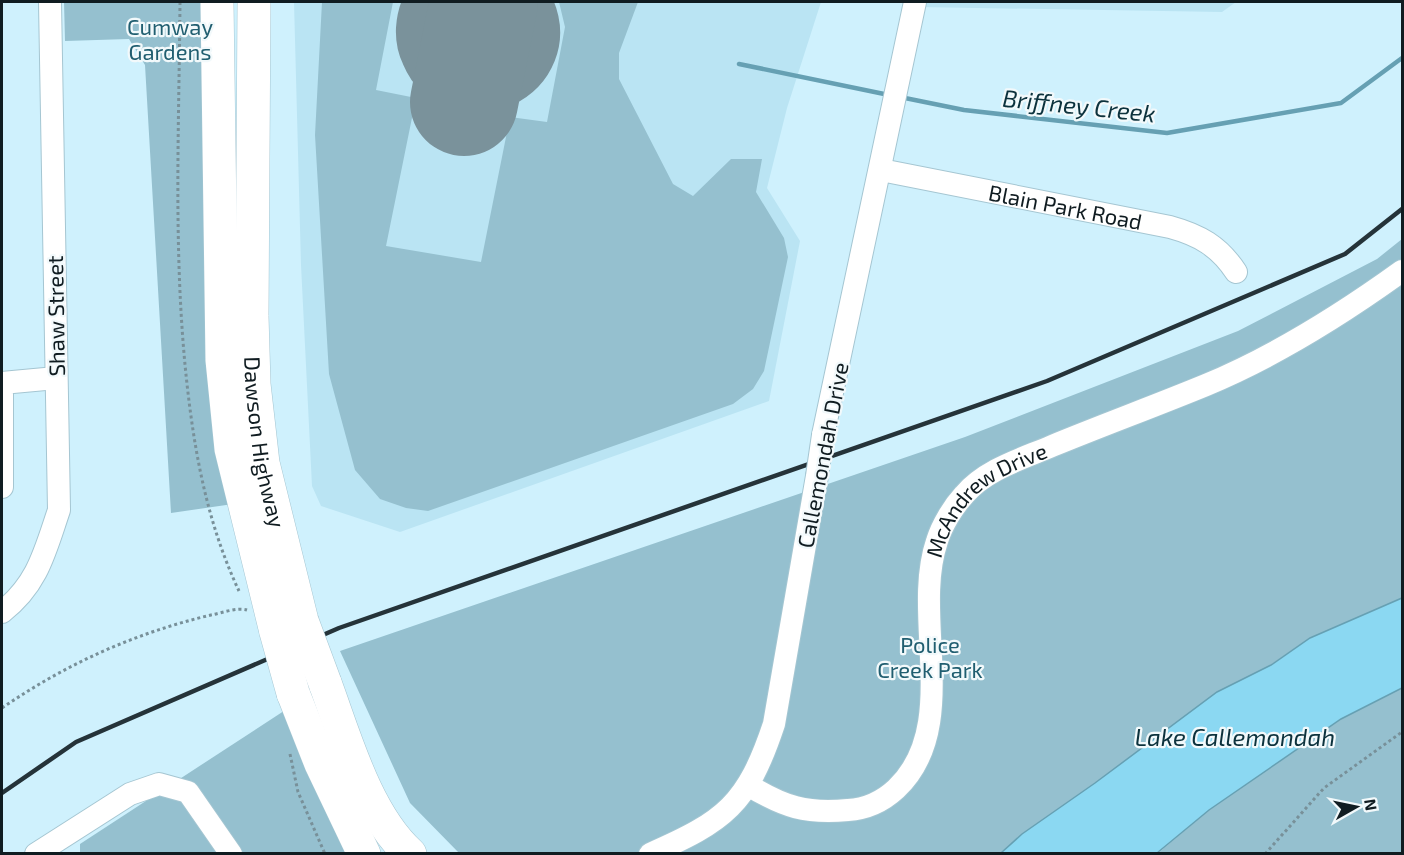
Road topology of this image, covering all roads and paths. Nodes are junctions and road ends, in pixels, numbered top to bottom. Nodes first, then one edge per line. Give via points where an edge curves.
1 (50, 2) edge
2 (180, 2) edge
3 (217, 2) edge
4 (254, 2) edge
5 (915, 2) edge
6 (881, 170) junction
7 (1402, 271) edge
8 (1236, 272) dead end
9 (56, 378) junction
10 (2, 383) edge
11 (2, 487) edge
12 (244, 598) dead end
13 (249, 607) dead end
14 (2, 612) edge
15 (289, 627) junction
16 (2, 708) edge
17 (1402, 732) edge
18 (289, 751) dead end
19 (748, 785) junction
20 (36, 854) edge
21 (231, 854) edge
22 (325, 854) edge
23 (364, 854) edge
24 (410, 854) edge
25 (650, 854) edge
26 (1265, 854) edge

1 - 9 street, Shaw Street
2 - 12 path via 177,208 183,349 207,507
3 - 15 highway, Dawson Highway via 222,360 231,449
4 - 15 highway, Dawson Highway via 254,384
5 - 6 street, Callemondah Drive
6 - 8 street, Blain Park Road via 1193,234 1220,251
6 - 19 street, Callemondah Drive, bridge via 823,435 774,724
7 - 19 street, McAndrew Drive via 1320,327 1271,354 1207,385 985,476 964,495 936,542 930,588 931,700 917,761 904,781 886,797 860,809 827,812 797,809
9 - 10 street
9 - 14 street, Shaw Street via 59,510 36,575
10 - 11 street
13 - 16 path via 255,615 238,609 127,640 46,678
15 - 23 highway, Dawson Highway, bridge via 293,693 321,764
15 - 24 highway, Dawson Highway, bridge via 325,683 361,778 395,840
17 - 26 path via 1324,788
18 - 22 path via 298,792
19 - 25 street, Callemondah Drive via 726,814 695,834
20 - 21 street via 130,794 159,784 188,792

